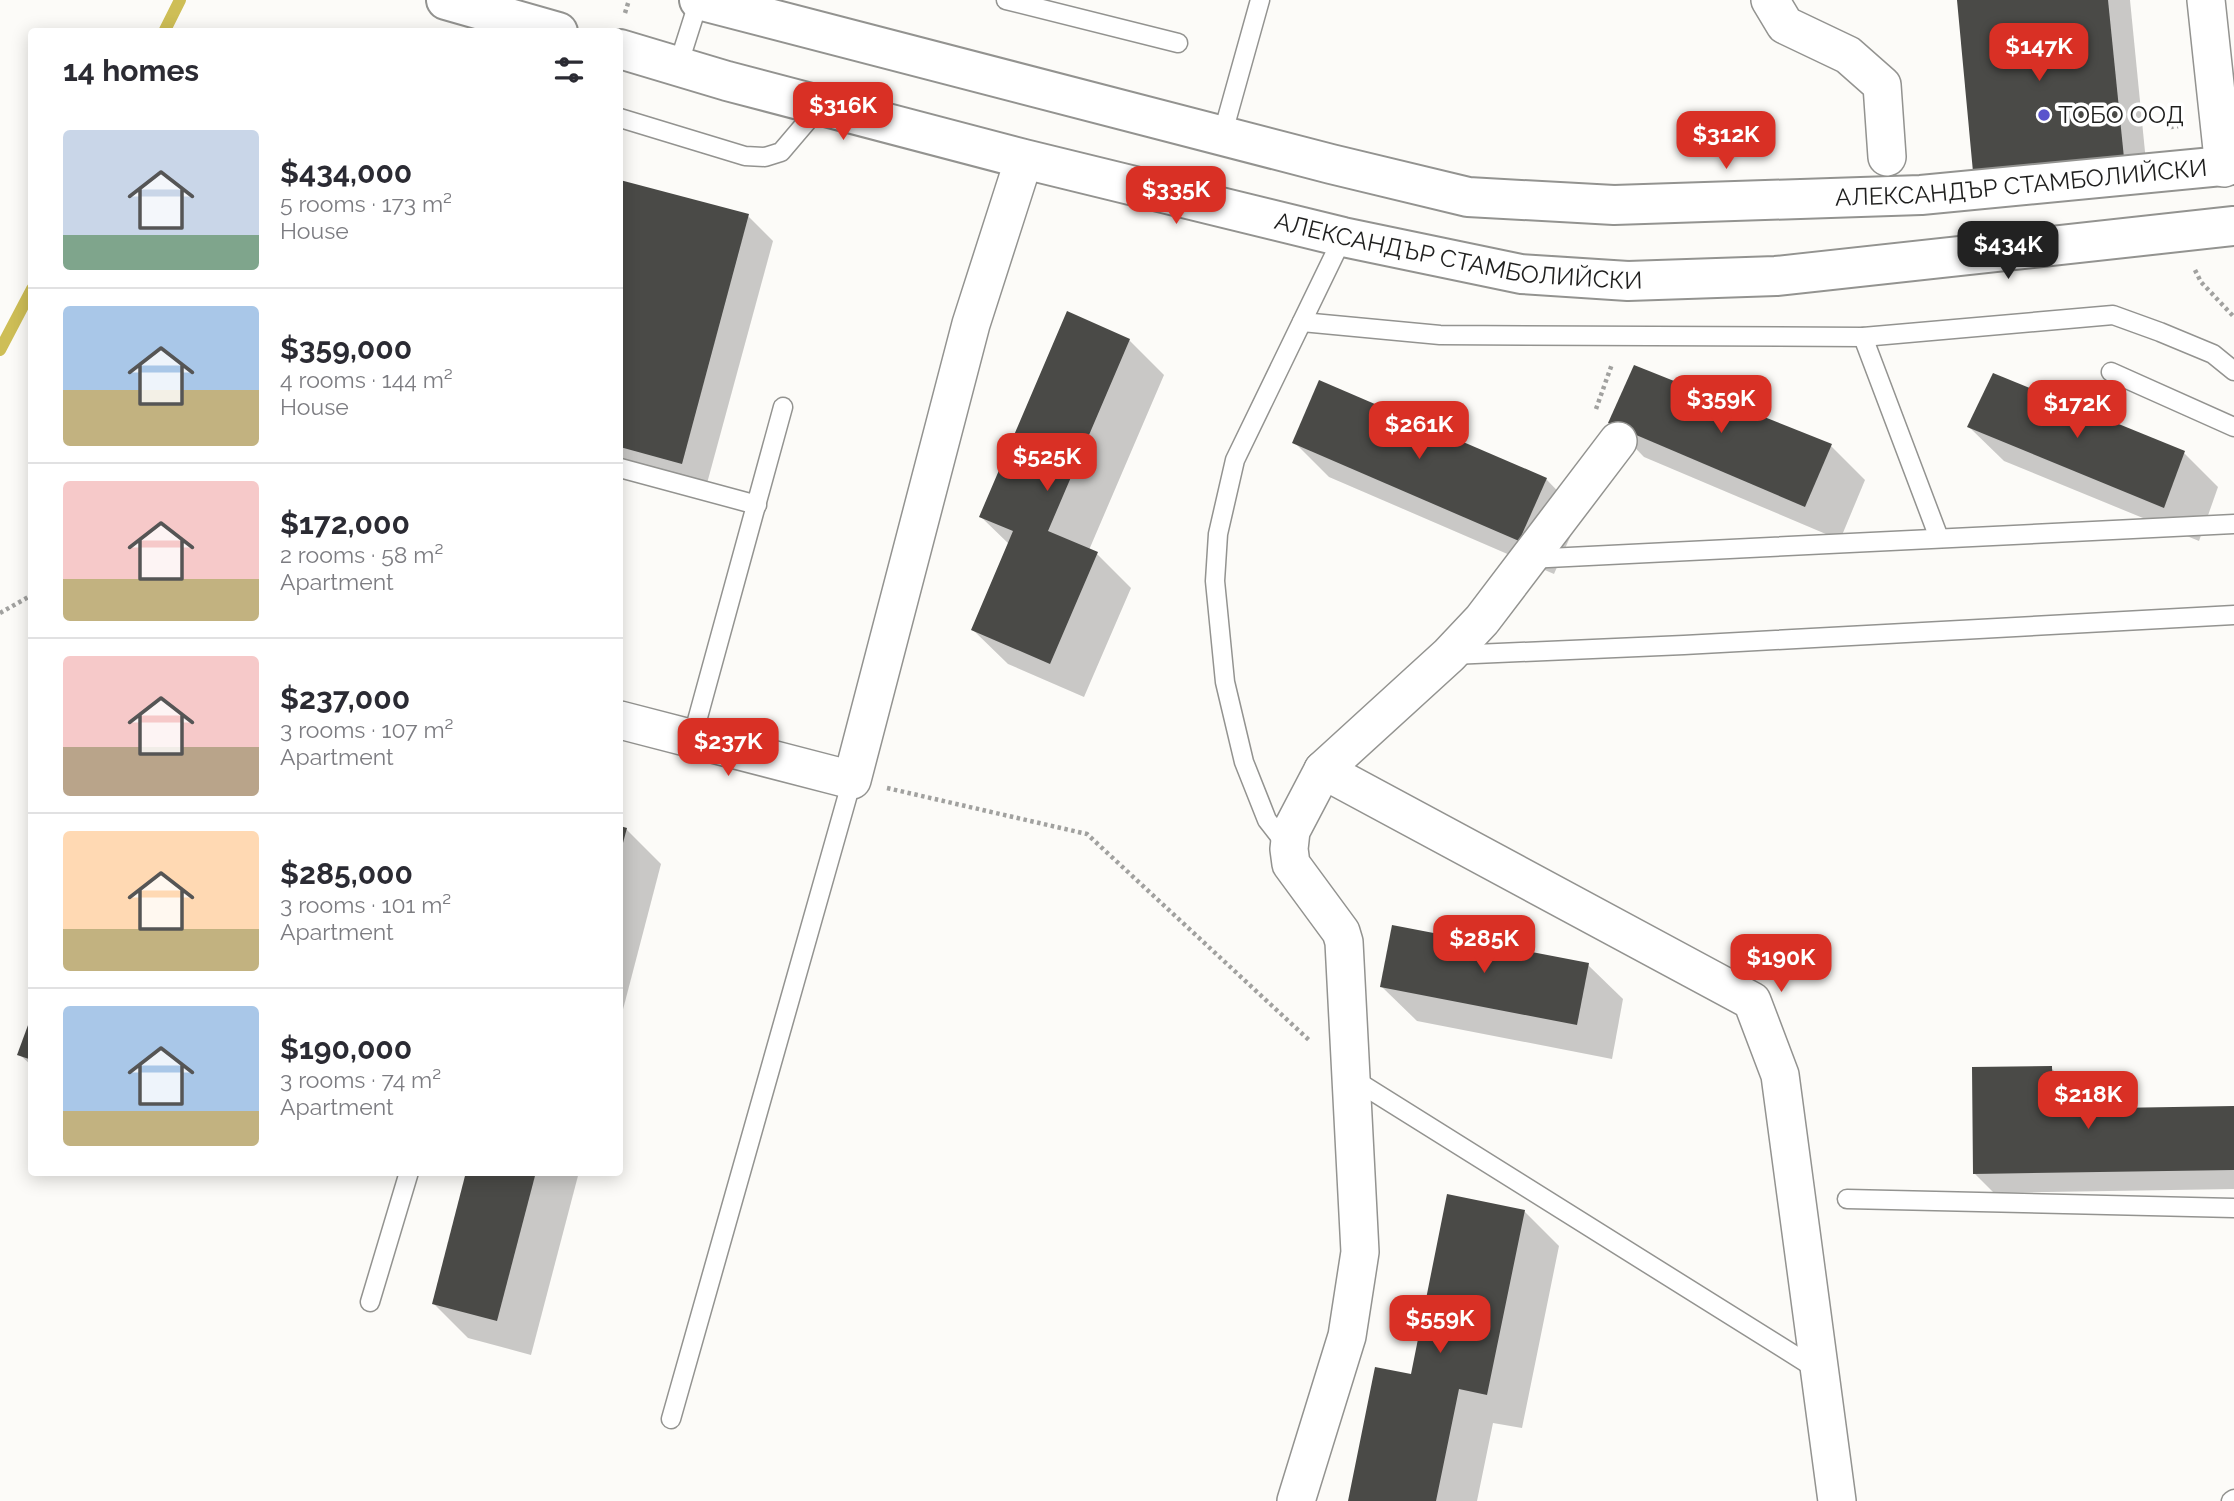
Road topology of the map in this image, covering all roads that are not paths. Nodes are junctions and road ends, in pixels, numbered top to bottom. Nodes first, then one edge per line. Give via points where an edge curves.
1 (699, 0) edge
2 (1006, 0) edge
3 (1260, 0) edge
4 (1770, 0) edge
5 (2206, 0) edge
6 (471, 14) edge
7 (539, 28) edge
8 (1178, 43) dead end
9 (623, 50) edge
10 (678, 66) junction
11 (821, 105) junction
12 (623, 119) edge
13 (1222, 136) junction
14 (1887, 157) dead end
15 (1024, 159) junction
16 (2229, 167) edge
17 (2234, 226) edge
18 (1343, 237) junction
19 (1301, 323) junction
20 (1863, 337) junction
21 (2234, 371) edge
22 (2111, 372) dead end
23 (783, 407) dead end
24 (2234, 426) edge
25 (1618, 442) road end
26 (623, 469) edge
27 (757, 505) junction
28 (2234, 524) edge
29 (1939, 538) junction
30 (1526, 559) junction
31 (2234, 615) edge
32 (1449, 655) junction
33 (623, 721) edge
34 (692, 739) junction
35 (1323, 770) junction
36 (852, 780) junction
37 (1289, 849) junction
38 (1350, 1077) junction
39 (409, 1176) edge
40 (1847, 1199) dead end
41 (2234, 1208) edge
42 (370, 1302) dead end
43 (1821, 1372) junction
44 (671, 1419) dead end
45 (1296, 1501) edge
46 (1837, 1501) edge

1 - 10 lane
1 - 13 main road, АЛЕКСАНДЪР СТАМБОЛИЙСКИ
2 - 8 lane
3 - 13 lane
4 - 14 street via 1784,25 1848,54 1882,85
5 - 16 street
6 - 7 main road
9 - 10 main road, АЛЕКСАНДЪР СТАМБОЛИЙСКИ
10 - 11 main road, АЛЕКСАНДЪР СТАМБОЛИЙСКИ
11 - 12 lane via 781,152 765,157 745,156
11 - 15 main road, АЛЕКСАНДЪР СТАМБОЛИЙСКИ
13 - 16 main road, АЛЕКСАНДЪР СТАМБОЛИЙСКИ via 1468,197 1614,205 1920,195
15 - 18 main road, АЛЕКСАНДЪР СТАМБОЛИЙСКИ
15 - 36 street via 971,324
17 - 18 main road, АЛЕКСАНДЪР СТАМБОЛИЙСКИ via 1776,276 1628,281 1521,274
18 - 19 lane
19 - 20 lane via 1440,335
19 - 37 lane via 1236,460 1218,534 1216,581 1224,682 1244,762 1267,820
20 - 21 lane via 2113,315 2213,354
20 - 29 lane
22 - 24 lane
23 - 27 lane
25 - 30 street
26 - 27 lane
27 - 34 lane
28 - 29 lane
29 - 30 lane
30 - 32 street via 1482,620
31 - 32 lane
32 - 35 street
33 - 34 street
34 - 36 street
35 - 37 street via 1291,831
35 - 43 street via 1752,1001 1780,1075
36 - 44 lane
37 - 38 street via 1291,864 1342,933
38 - 43 lane
38 - 45 street via 1360,1252 1347,1336
39 - 42 lane
40 - 41 lane
43 - 46 street

